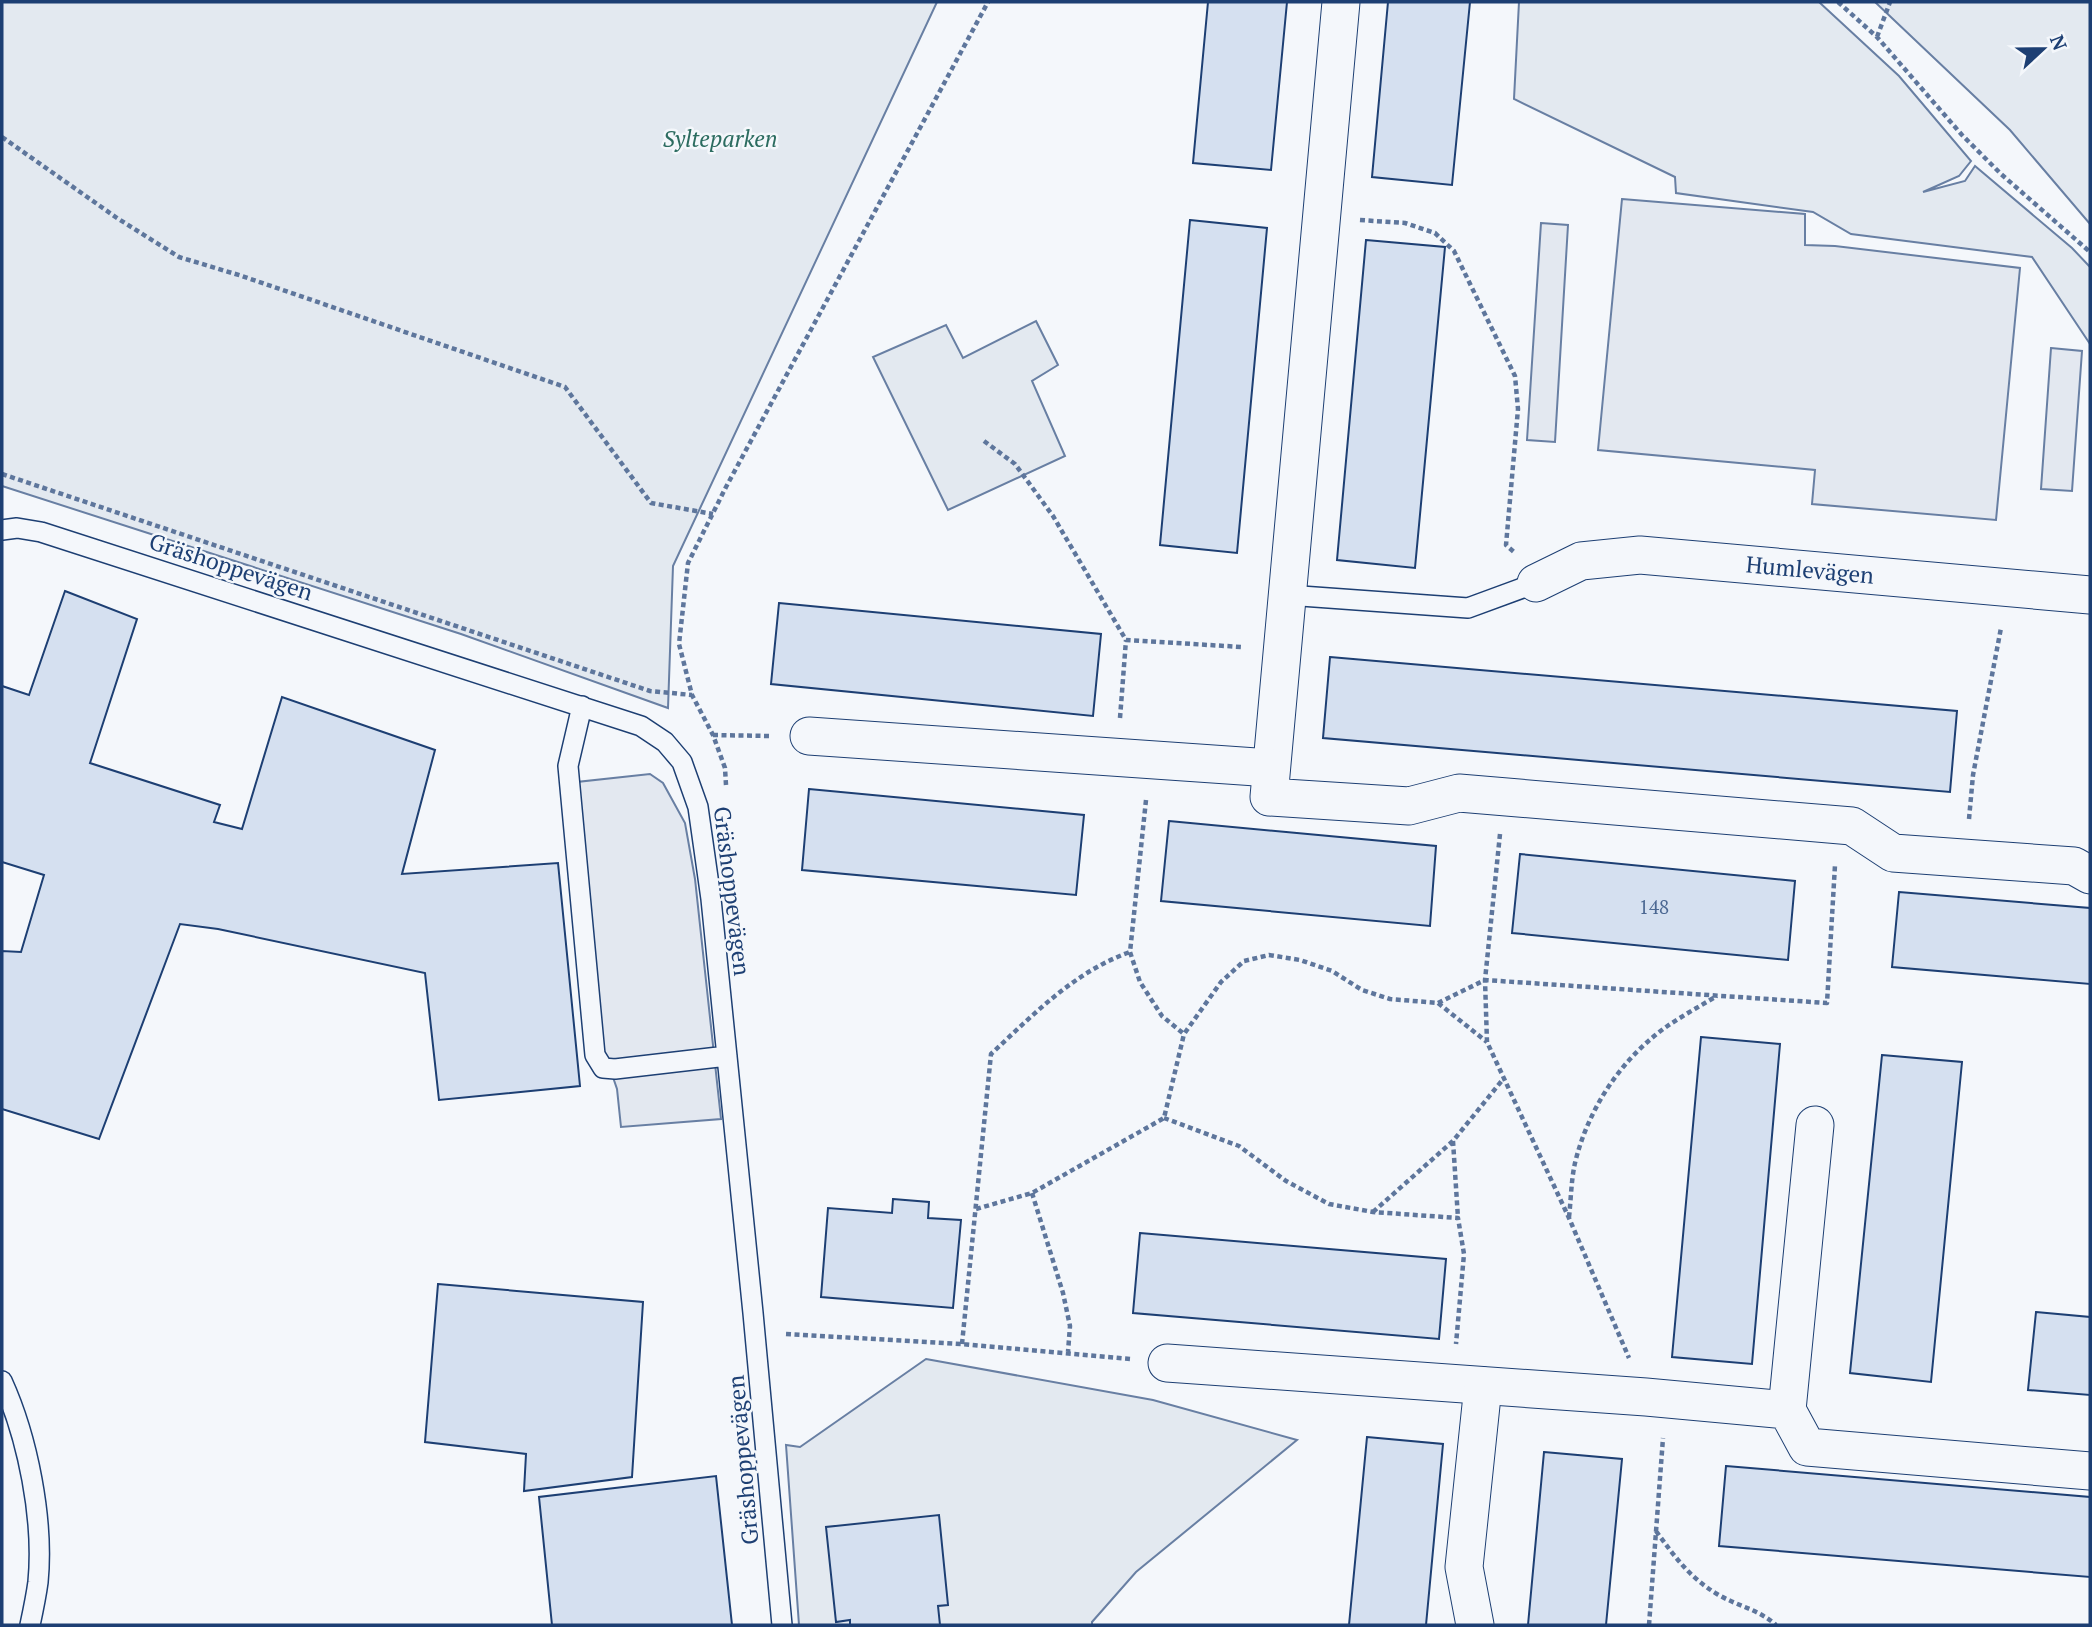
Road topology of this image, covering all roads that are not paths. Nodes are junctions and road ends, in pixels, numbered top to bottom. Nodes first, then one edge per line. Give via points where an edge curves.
1 (1341, 2) edge
2 (2, 530) edge
3 (1541, 581) joint
4 (2090, 594) edge
5 (1287, 595) junction
6 (582, 706) junction
7 (809, 736) road end
8 (1271, 768) junction
9 (2090, 875) edge
10 (727, 1056) junction
11 (1815, 1125) dead end
12 (1167, 1363) road end
13 (2, 1381) edge
14 (1468, 1385) junction
15 (1787, 1410) junction
16 (2090, 1471) edge
17 (30, 1625) edge
18 (782, 1625) edge
19 (1475, 1625) edge

1 - 5 street
2 - 6 lane, Gräshoppevägen via 41,532
3 - 4 street, Humlevägen via 1581,561 1640,555
3 - 5 lane via 1468,608
5 - 8 street
6 - 10 lane, Gräshoppevägen via 641,726 665,742 682,762 698,807
6 - 10 lane via 568,766 595,1055 603,1068 615,1069
7 - 8 street
8 - 9 street via 1269,797 1409,806 1459,793 1852,826 1893,853 2074,866
10 - 18 lane, Gräshoppevägen
11 - 15 street
12 - 14 street
13 - 17 lane via 24,1447 38,1520 38,1582
14 - 15 street
14 - 19 street via 1464,1567
15 - 16 street via 1807,1447

